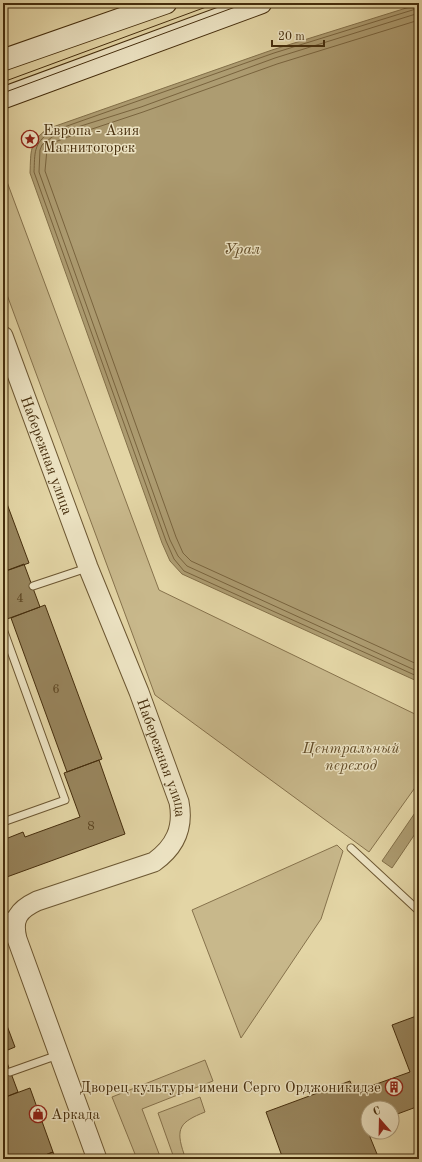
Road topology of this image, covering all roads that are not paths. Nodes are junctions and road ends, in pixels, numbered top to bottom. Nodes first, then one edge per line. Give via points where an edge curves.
1 (166, 3) edge
2 (260, 3) edge
3 (3, 60) edge
4 (3, 98) edge
5 (3, 336) edge
6 (88, 567) junction
7 (33, 586) dead end
8 (3, 629) edge
9 (3, 822) edge
10 (351, 848) dead end
11 (419, 911) edge
12 (9, 918) edge
13 (58, 1054) junction
14 (10, 1072) dead end
15 (97, 1159) edge

1 - 3 main road
2 - 4 main road
5 - 6 street, Набережная улица
6 - 7 lane
6 - 12 street, Набережная улица via 139,692 179,802 181,825 175,841 164,855 154,862 26,906 19,914
8 - 9 lane via 65,800
10 - 11 lane
12 - 13 street, Набережная улица
13 - 14 lane
13 - 15 street, Набережная улица

